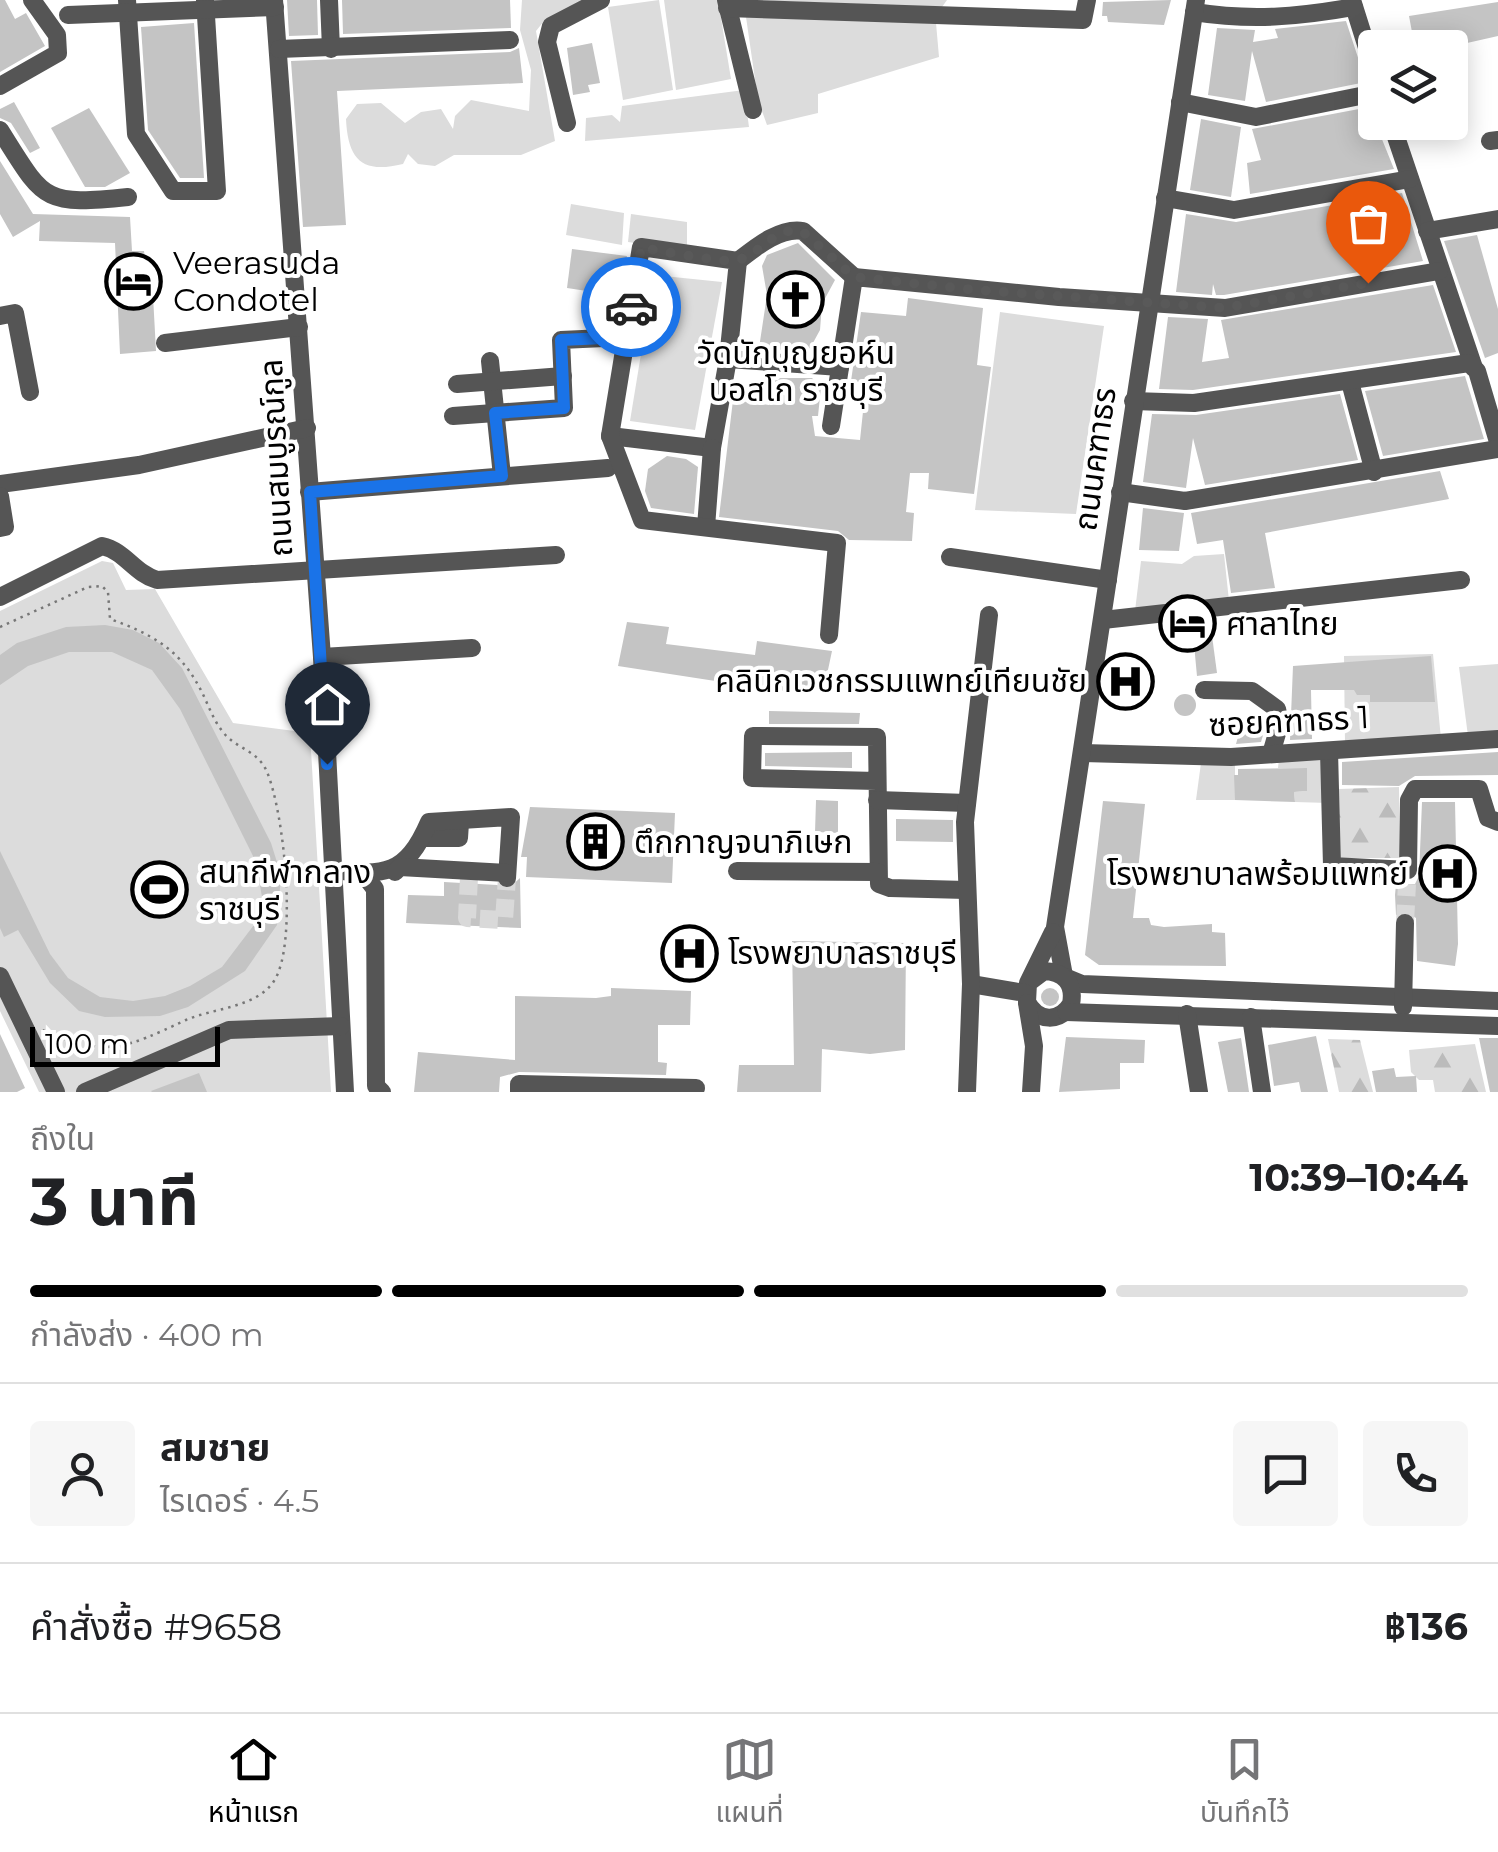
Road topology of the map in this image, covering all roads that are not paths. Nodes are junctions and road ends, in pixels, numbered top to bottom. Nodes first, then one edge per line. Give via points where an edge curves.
1 (32, 0) edge
2 (329, 0) edge
3 (600, 0) edge
4 (1086, 0) edge
5 (274, 3) edge
6 (726, 4) edge
7 (1353, 4) edge
8 (206, 6) edge
9 (1195, 6) edge
10 (127, 8) edge
11 (1051, 9) edge
12 (68, 15) dead end
13 (1361, 30) edge
14 (510, 40) dead end
15 (278, 49) junction
16 (332, 49) junction
17 (0, 86) edge
18 (1358, 96) edge
19 (1180, 102) junction
20 (754, 110) dead end
21 (566, 123) dead end
22 (0, 130) edge
23 (1397, 140) edge
24 (1410, 179) junction
25 (128, 197) dead end
26 (1164, 198) junction
27 (1498, 219) edge
28 (1427, 231) junction
29 (738, 260) junction
30 (1439, 271) junction
31 (854, 277) junction
32 (1141, 303) junction
33 (0, 316) edge
34 (298, 327) junction
35 (626, 337) junction
36 (164, 343) dead end
37 (728, 359) junction
38 (490, 361) dead end
39 (840, 367) junction
40 (1474, 368) junction
41 (563, 376) junction
42 (492, 382) junction
43 (1350, 382) junction
44 (457, 384) dead end
45 (30, 392) dead end
46 (1133, 401) junction
47 (495, 413) junction
48 (453, 416) dead end
49 (831, 426) dead end
50 (307, 428) junction
51 (610, 436) junction
52 (1498, 445) edge
53 (712, 448) junction
54 (608, 468) dead end
55 (1374, 472) junction
56 (502, 476) junction
57 (0, 484) edge
58 (310, 492) junction
59 (1120, 492) junction
60 (0, 496) edge
61 (706, 527) junction
62 (0, 528) edge
63 (556, 555) dead end
64 (950, 557) dead end
65 (313, 569) junction
66 (1108, 580) junction
67 (1461, 580) dead end
68 (0, 597) edge
69 (989, 615) dead end
70 (1103, 620) junction
71 (829, 635) dead end
72 (472, 648) dead end
73 (322, 657) junction
74 (1204, 690) dead end
75 (1498, 740) edge
76 (1329, 750) junction
77 (1083, 753) junction
78 (1271, 754) junction
79 (877, 781) junction
80 (877, 800) junction
81 (967, 803) junction
82 (1498, 822) edge
83 (400, 867) junction
84 (332, 870) junction
85 (737, 871) dead end
86 (878, 872) junction
87 (364, 874) junction
88 (966, 890) junction
89 (375, 902) junction
90 (1405, 923) tunnel mouth
91 (1055, 927) junction
92 (0, 976) edge
93 (1064, 976) junction
94 (971, 984) junction
95 (1027, 993) junction
96 (1404, 998) junction
97 (1498, 1000) edge
98 (1064, 1013) junction
99 (1187, 1014) junction
100 (1251, 1017) junction
101 (1402, 1022) junction
102 (1498, 1026) edge
103 (341, 1035) junction
104 (375, 1041) junction
105 (1034, 1046) junction
106 (696, 1088) dead end
107 (653, 1089) edge
108 (378, 1090) edge
109 (56, 1092) edge
110 (84, 1092) edge
111 (345, 1092) edge
112 (519, 1092) edge
113 (966, 1092) edge
114 (1030, 1092) edge
115 (1199, 1092) edge
116 (1262, 1092) edge

1 - 17 street via 56,35 58,53
2 - 16 street
3 - 21 street via 551,26 548,42
4 - 11 street via 1084,20
5 - 8 street
5 - 15 street, ถนนสมบูรณ์กูล
6 - 11 street via 948,18
6 - 20 street
7 - 9 street via 1254,20
7 - 13 street
8 - 10 street
8 - 10 street via 218,192 173,192 136,134
9 - 19 street, ถนนคฑาธร
10 - 12 street
14 - 16 street
15 - 16 street
15 - 34 street, ถนนสมบูรณ์กูล
18 - 19 street via 1256,117
19 - 26 street, ถนนคฑาธร
22 - 25 street via 44,193 74,203
23 - 24 street
24 - 26 street via 1234,210
24 - 28 street
26 - 32 street, ถนนคฑาธร
27 - 28 street
28 - 30 street
29 - 31 street via 786,231 802,231
29 - 35 street via 641,248
29 - 37 street
30 - 32 street via 1224,308
30 - 40 street
31 - 32 street
31 - 39 street
32 - 46 street, ถนนคฑาธร
33 - 45 street via 15,313
34 - 36 street
34 - 50 street, ถนนสมบูรณ์กูล
35 - 41 street via 561,340
35 - 51 street
37 - 39 street
37 - 53 street
38 - 42 street
39 - 49 street
40 - 43 street via 1469,363
40 - 52 street
41 - 42 street
41 - 47 street via 564,408
42 - 44 street
42 - 47 street
43 - 46 street via 1194,403
43 - 55 street
46 - 59 street, ถนนคฑาธร
47 - 48 street
47 - 56 street
50 - 57 street via 138,464
50 - 58 street, ถนนสมบูรณ์กูล
51 - 53 street
51 - 61 street via 642,520
52 - 55 street
53 - 61 street
54 - 56 street
55 - 59 street via 1185,502
56 - 58 street
58 - 65 street, ถนนสมบูรณ์กูล
59 - 66 street, ถนนคฑาธร
60 - 62 street
61 - 71 street via 837,543
63 - 65 street
64 - 66 street
65 - 68 street via 157,580 143,576 117,549 102,546
65 - 73 street, ถนนสมบูรณ์กูล
66 - 70 street, ถนนคฑาธร
67 - 70 street
69 - 81 street
70 - 77 street, ถนนคฑาธร
72 - 73 street
73 - 84 street, ถนนสมบูรณ์กูล
74 - 78 street via 1252,690 1277,709
75 - 76 street, ซอยคฑาธร 1
76 - 78 street, ซอยคฑาธร 1
76 - 82 street via 1332,866 1408,877 1414,789 1478,789 1488,818
77 - 78 street, ซอยคฑาธร 1
77 - 91 street, ถนนคฑาธร
79 - 79 street via 752,778 754,736 877,738
79 - 80 street
80 - 81 street
80 - 86 street
81 - 88 street
83 - 83 street via 507,876 511,816 429,822
83 - 87 street
83 - 89 street
84 - 87 street
84 - 103 street, ถนนสมบูรณ์กูล
85 - 86 street
86 - 88 street via 879,884 890,888
87 - 89 street
88 - 94 street
89 - 104 street
90 - 96 street
91 - 93 street, ถนนคฑาธร
91 - 95 street, ถนนคฑาธร
92 - 109 street
93 - 95 street via 1044,972
93 - 96 street via 1082,984
93 - 98 street via 1073,994
94 - 95 street
94 - 113 street
95 - 98 street via 1042,1017
95 - 105 street
96 - 97 street
96 - 101 street
98 - 99 street
98 - 105 street
99 - 100 street
99 - 115 street
100 - 101 street
100 - 116 street
101 - 102 street
103 - 104 street
103 - 110 street via 229,1030
103 - 111 street, ถนนสมบูรณ์กูล
104 - 108 street
105 - 114 street
106 - 107 street
107 - 112 street via 519,1084

